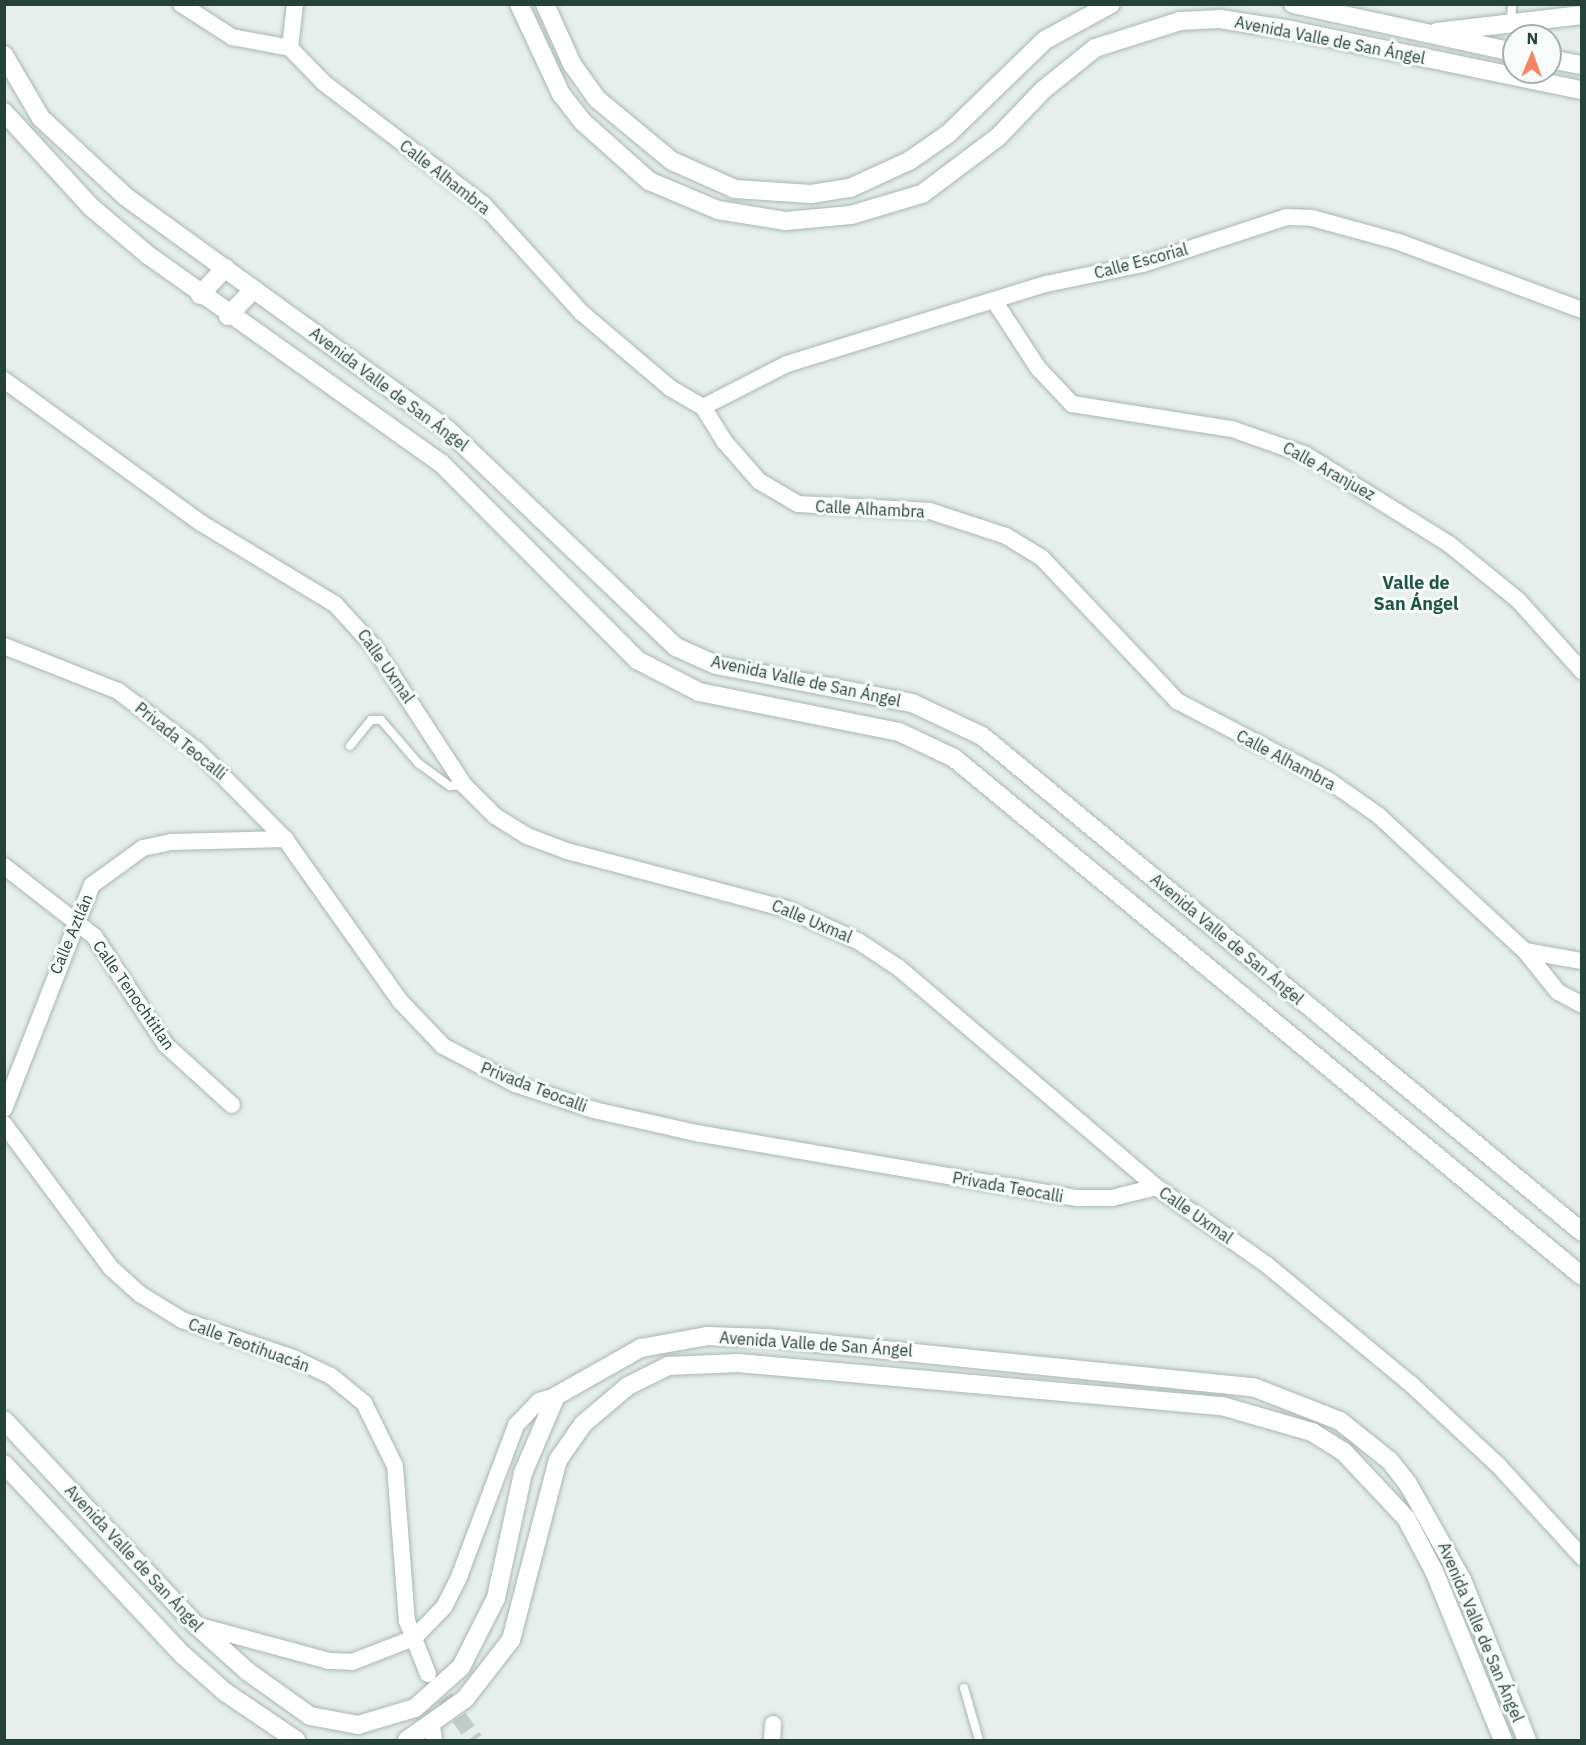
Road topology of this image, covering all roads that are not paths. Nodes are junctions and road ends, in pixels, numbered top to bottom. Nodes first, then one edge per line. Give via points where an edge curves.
1 (181, 4) edge
2 (295, 4) edge
3 (519, 4) edge
4 (545, 4) edge
5 (1111, 4) edge
6 (1293, 4) edge
7 (1511, 12) edge
8 (1570, 12) edge
9 (1428, 33) junction
10 (290, 48) junction
11 (1502, 49) edge
12 (4, 55) edge
13 (1562, 61) edge
14 (1581, 65) edge
15 (1581, 90) edge
16 (4, 112) edge
17 (225, 268) junction
18 (253, 290) junction
19 (200, 295) junction
20 (995, 302) junction
21 (1581, 310) edge
22 (228, 316) junction
23 (4, 380) edge
24 (704, 406) junction
25 (4, 646) edge
26 (1581, 670) edge
27 (350, 746) dead end
28 (464, 785) junction
29 (285, 839) junction
30 (4, 866) edge
31 (75, 920) junction
32 (1525, 951) junction
33 (1581, 961) edge
34 (1581, 1005) edge
35 (232, 1105) dead end
36 (4, 1109) edge
37 (4, 1125) edge
38 (1156, 1187) junction
39 (1581, 1232) edge
40 (1581, 1276) edge
41 (616, 1361) junction
42 (1224, 1383) junction
43 (627, 1386) junction
44 (556, 1396) junction
45 (1222, 1406) junction
46 (4, 1420) edge
47 (4, 1464) edge
48 (1581, 1557) edge
49 (195, 1625) junction
50 (414, 1638) junction
51 (429, 1674) tunnel mouth
52 (964, 1688) dead end
53 (359, 1732) edge
54 (433, 1733) edge
55 (296, 1740) edge
56 (407, 1740) edge
57 (979, 1740) edge
58 (1503, 1740) edge
59 (1527, 1740) edge

1 - 10 street via 232,37
2 - 10 street
3 - 15 street, Avenida Valle de San Ángel via 561,94 624,161 684,199 755,219 786,221 851,215 922,194 990,144 1095,48 1180,21 1220,19 1291,30
4 - 5 street via 572,64 597,99 672,160 735,189 811,194 850,188 909,161 948,134 1045,40
6 - 9 street, Avenida Valle de San Ángel
7 - 8 street
7 - 9 street
9 - 11 street, Avenida Valle de San Ángel
10 - 24 street, Calle Alhambra via 324,83 483,204 582,313 670,388
12 - 17 street, Avenida Valle de San Ángel via 41,118 75,152 126,197
13 - 14 street
16 - 19 street, Avenida Valle de San Ángel via 91,207
17 - 18 street, Avenida Valle de San Ángel
17 - 19 street
18 - 22 street
18 - 39 street, Avenida Valle de San Ángel via 448,430 676,647 716,665 912,703 982,736
19 - 22 street, Avenida Valle de San Ángel
20 - 21 street, Calle Escorial via 1046,284 1143,264 1287,217 1312,218 1399,242
20 - 24 street, Calle Escorial via 787,364
20 - 26 street, Calle Aranjuez via 1038,368 1072,404 1232,429 1306,455 1449,544 1518,600
22 - 40 street, Avenida Valle de San Ángel via 441,464 636,660 667,680 742,702 899,732 954,758
23 - 28 street, Calle Uxmal via 192,517 335,604 374,647
24 - 32 street, Calle Alhambra via 740,463 798,504 930,511 1006,536 1042,558 1177,701 1328,780 1378,815
25 - 29 street, Privada Teocalli via 118,691 198,751
27 - 28 lane via 371,720 381,720 418,763 450,786
28 - 38 street, Calle Uxmal via 495,816 527,836 757,899 858,941 899,968
29 - 31 street, Calle Aztlán via 171,842 143,848 92,885
29 - 38 street, Privada Teocalli via 401,1002 443,1046 515,1084 594,1110 696,1133 1077,1198 1112,1198
30 - 31 street, Calle Tenochtitlan
31 - 35 street, Calle Tenochtitlan via 93,936 166,1045
31 - 36 street, Calle Aztlán
32 - 33 street
32 - 34 street, Calle Alhambra via 1558,992
37 - 50 street, Calle Teotihuacán via 111,1268 140,1294 182,1320 293,1358 331,1376 364,1403 395,1466 407,1621
38 - 48 street, Calle Uxmal via 1267,1265 1411,1384 1498,1465
41 - 42 street, Avenida Valle de San Ángel via 674,1339 755,1337
41 - 43 street
41 - 44 street, Avenida Valle de San Ángel
42 - 45 street
42 - 59 street, Avenida Valle de San Ángel via 1294,1399 1340,1421 1390,1461 1437,1527
43 - 45 street, Avenida Valle de San Ángel via 668,1366 738,1363
43 - 54 street, Avenida Valle de San Ángel via 583,1424 558,1460 511,1640
44 - 50 street via 539,1401 516,1425 459,1577 444,1607
44 - 53 street, Avenida Valle de San Ángel via 523,1473 496,1598 476,1647 443,1688 415,1708
45 - 58 street, Avenida Valle de San Ángel via 1262,1413 1320,1437 1371,1477 1406,1518 1434,1571
46 - 49 street, Avenida Valle de San Ángel
47 - 55 street, Avenida Valle de San Ángel via 183,1655 225,1692
49 - 50 street via 329,1661 352,1662
49 - 53 street, Avenida Valle de San Ángel via 310,1716
50 - 51 street, Calle Teotihuacán
52 - 57 lane
54 - 56 street, Avenida Valle de San Ángel

